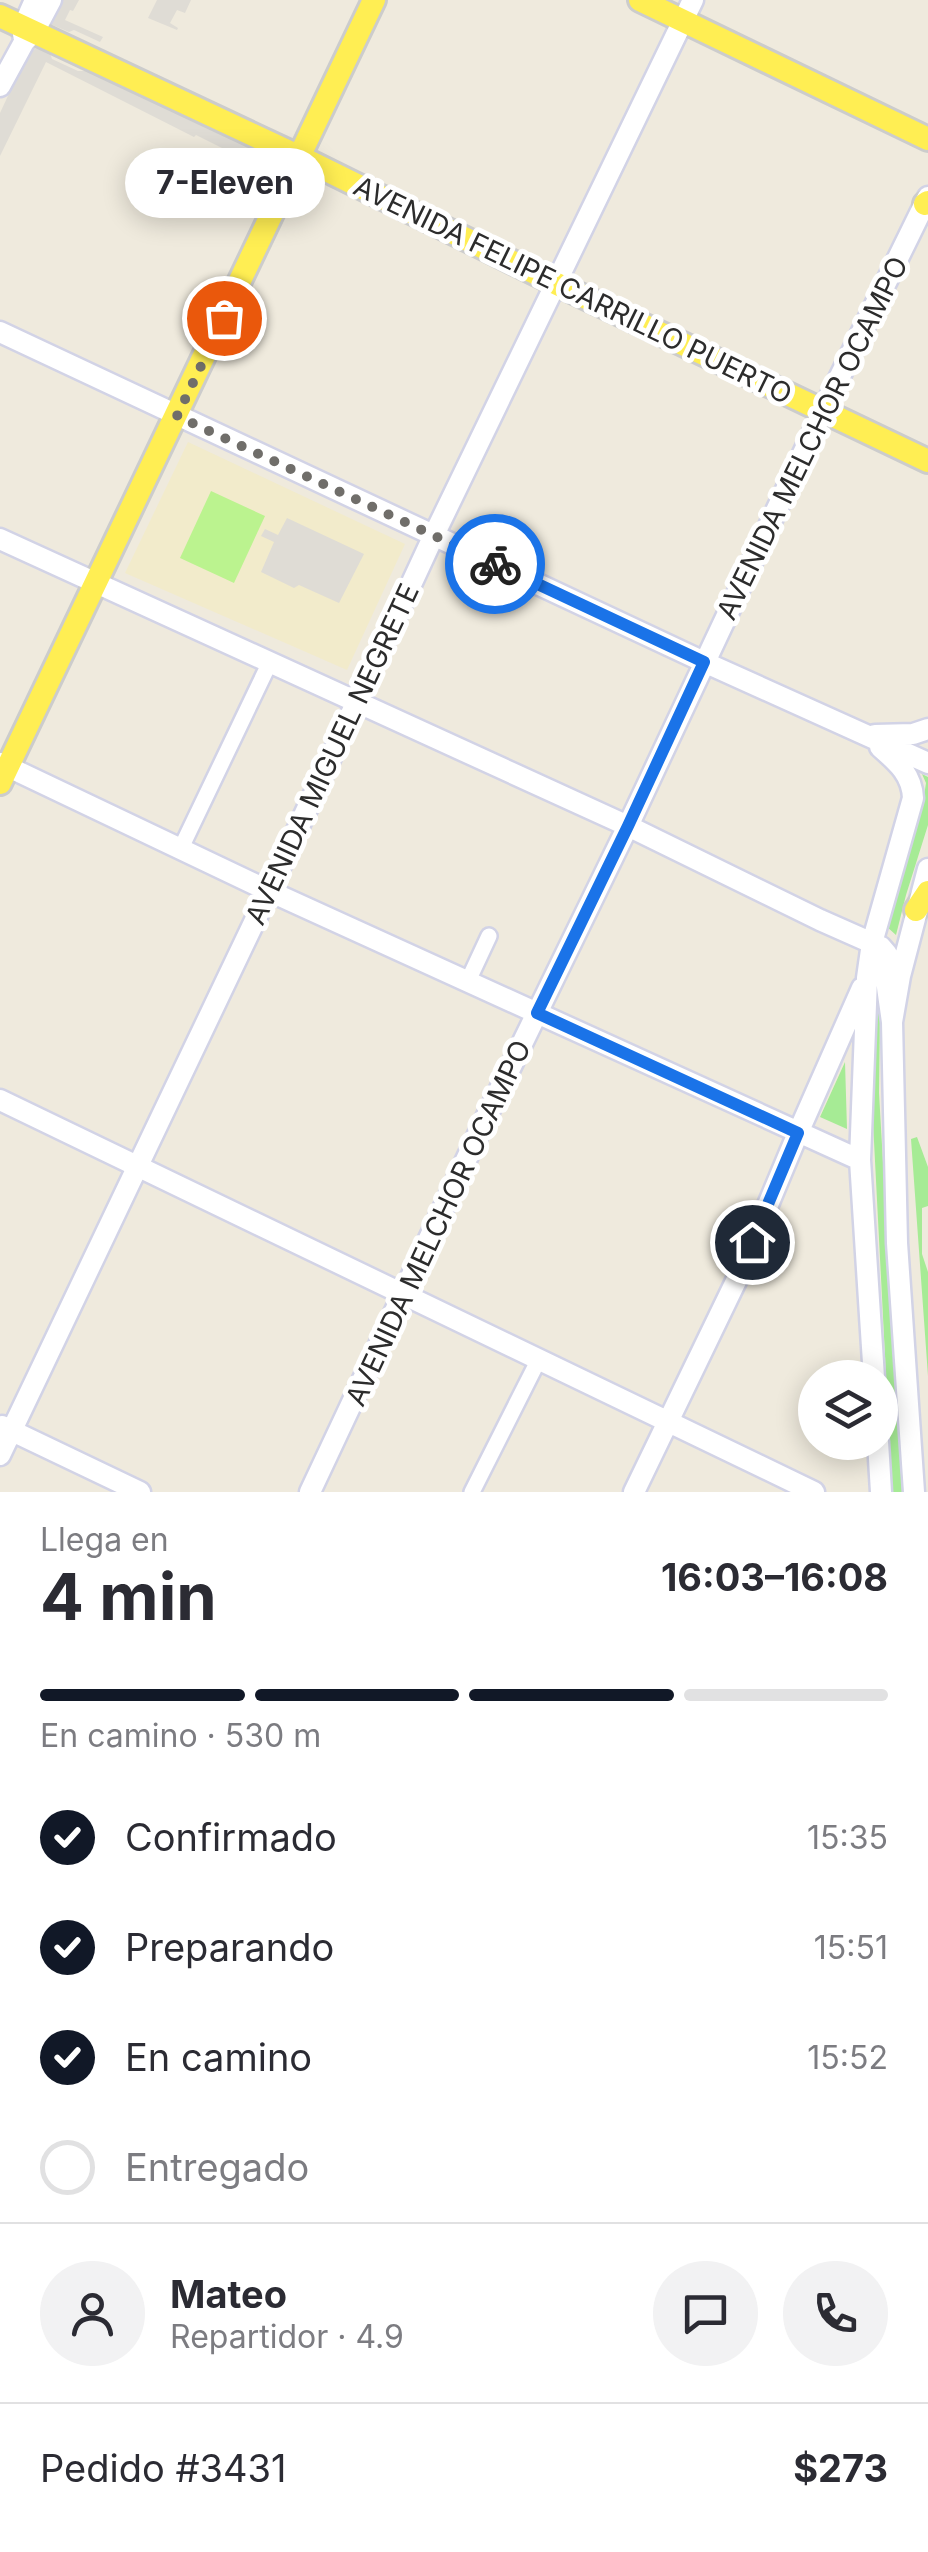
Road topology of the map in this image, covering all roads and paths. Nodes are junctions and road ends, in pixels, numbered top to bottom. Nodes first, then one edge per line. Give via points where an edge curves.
1 (35, 0) edge
2 (51, 0) edge
3 (374, 0) edge
4 (640, 0) edge
5 (688, 11) edge
6 (0, 16) edge
7 (27, 34) junction
8 (0, 86) edge
9 (928, 139) edge
10 (300, 157) junction
11 (927, 201) edge
12 (556, 284) junction
13 (0, 332) edge
14 (824, 411) junction
15 (177, 416) junction
16 (924, 462) edge
17 (434, 535) junction
18 (0, 540) edge
19 (96, 584) junction
20 (270, 662) junction
21 (704, 662) junction
22 (356, 701) junction
23 (928, 728) edge
24 (868, 735) junction
25 (928, 763) edge
26 (3, 771) edge
27 (628, 826) junction
28 (181, 848) junction
29 (928, 869) edge
30 (269, 891) junction
31 (922, 901) edge
32 (489, 936) dead end
33 (872, 942) junction
34 (867, 978) junction
35 (468, 981) junction
36 (537, 1013) junction
37 (892, 1022) junction
38 (0, 1100) edge
39 (798, 1133) junction
40 (860, 1160) junction
41 (136, 1166) junction
42 (402, 1293) junction
43 (539, 1359) junction
44 (873, 1360) edge
45 (668, 1420) junction
46 (6, 1428) edge
47 (0, 1455) edge
48 (879, 1460) edge
49 (140, 1492) edge
50 (310, 1492) edge
51 (472, 1492) edge
52 (634, 1492) edge
53 (814, 1492) edge
54 (882, 1492) edge
55 (914, 1492) edge

1 - 7 street
2 - 7 street
3 - 10 main road
4 - 5 main road
5 - 9 main road
5 - 12 street, AVENIDA MIGUEL NEGRETE
6 - 7 main road, AVENIDA FELIPE CARRILLO PUERTO
7 - 8 street
7 - 10 main road, AVENIDA FELIPE CARRILLO PUERTO
10 - 12 main road, AVENIDA FELIPE CARRILLO PUERTO
10 - 15 main road
11 - 14 street, AVENIDA MELCHOR OCAMPO
12 - 14 main road, AVENIDA FELIPE CARRILLO PUERTO
12 - 17 street, AVENIDA MIGUEL NEGRETE
13 - 15 street
14 - 16 main road, AVENIDA FELIPE CARRILLO PUERTO
14 - 21 street, AVENIDA MELCHOR OCAMPO
15 - 17 street
15 - 19 main road
17 - 21 street
17 - 22 street, AVENIDA MIGUEL NEGRETE
18 - 19 street
19 - 20 street
19 - 26 main road
20 - 22 street
20 - 28 street
21 - 24 street
21 - 27 street, AVENIDA MELCHOR OCAMPO
22 - 27 street
22 - 30 street, AVENIDA MIGUEL NEGRETE
23 - 24 street
24 - 25 street
24 - 33 street via 905,771 913,798
26 - 28 street
27 - 33 street
27 - 36 street, AVENIDA MELCHOR OCAMPO
28 - 30 street
29 - 31 street
30 - 35 street
30 - 41 street, AVENIDA MIGUEL NEGRETE
31 - 37 street
32 - 35 street
33 - 34 street
33 - 37 street via 888,954
34 - 39 street
34 - 40 street
35 - 36 street
36 - 39 street
36 - 42 street, AVENIDA MELCHOR OCAMPO
37 - 55 street via 897,1244
38 - 41 street
39 - 40 street
39 - 45 street
40 - 44 street
41 - 42 street
41 - 46 street, AVENIDA MIGUEL NEGRETE
42 - 43 street
42 - 50 street, AVENIDA MELCHOR OCAMPO
43 - 45 street
43 - 51 street
45 - 52 street
45 - 53 street
46 - 47 street, AVENIDA MIGUEL NEGRETE
46 - 49 street
48 - 54 street

